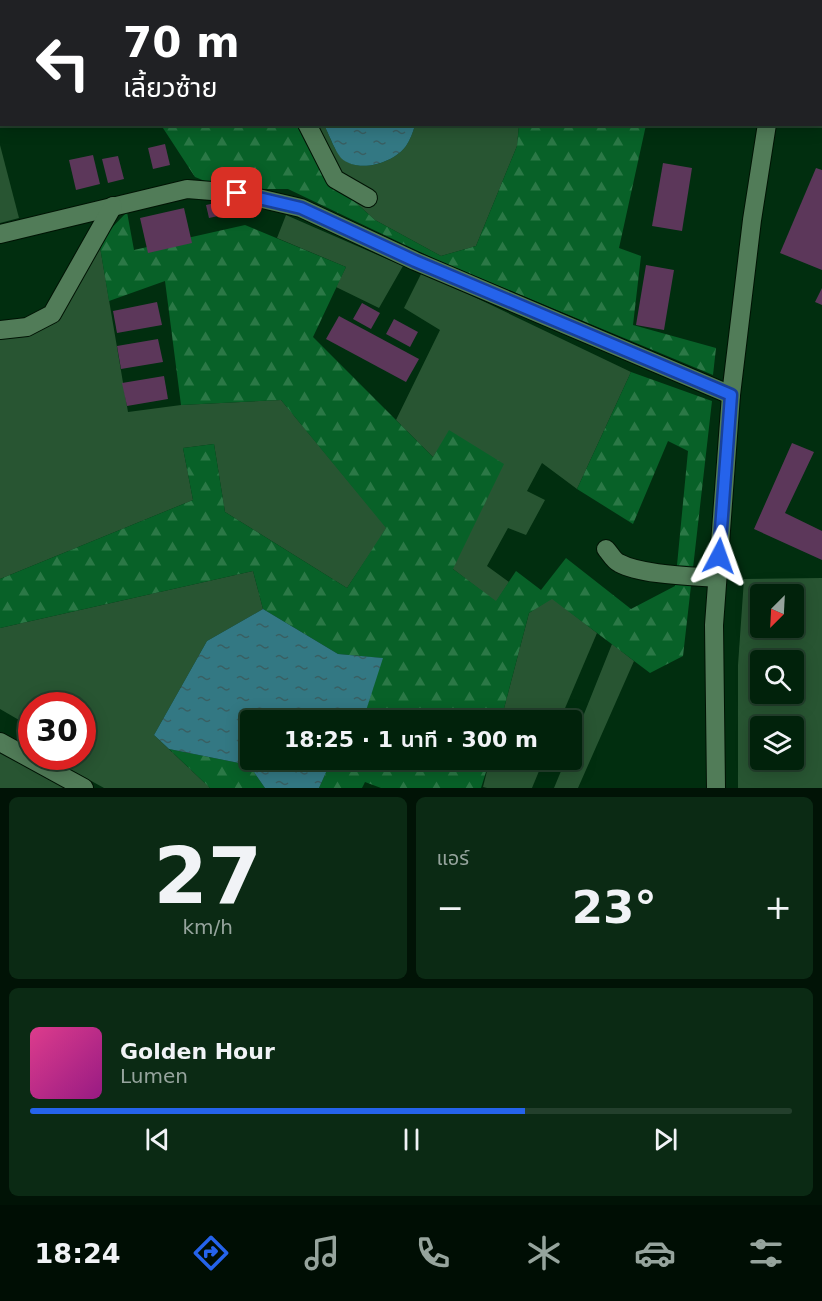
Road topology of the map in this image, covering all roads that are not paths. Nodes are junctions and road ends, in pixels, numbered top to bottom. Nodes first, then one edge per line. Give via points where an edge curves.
1 (308, 126) edge
2 (767, 126) edge
3 (368, 198) dead end
4 (113, 206) junction
5 (0, 234) edge
6 (0, 330) edge
7 (731, 395) junction
8 (606, 549) dead end
9 (717, 578) junction
10 (0, 742) edge
11 (84, 788) edge
12 (716, 788) edge

1 - 3 street via 335,179
2 - 7 street
4 - 5 street
4 - 6 street via 51,314 27,327
4 - 7 street via 187,189 237,193 301,208 415,261
7 - 9 street
8 - 9 street via 617,562 628,566
9 - 12 street
10 - 11 street

